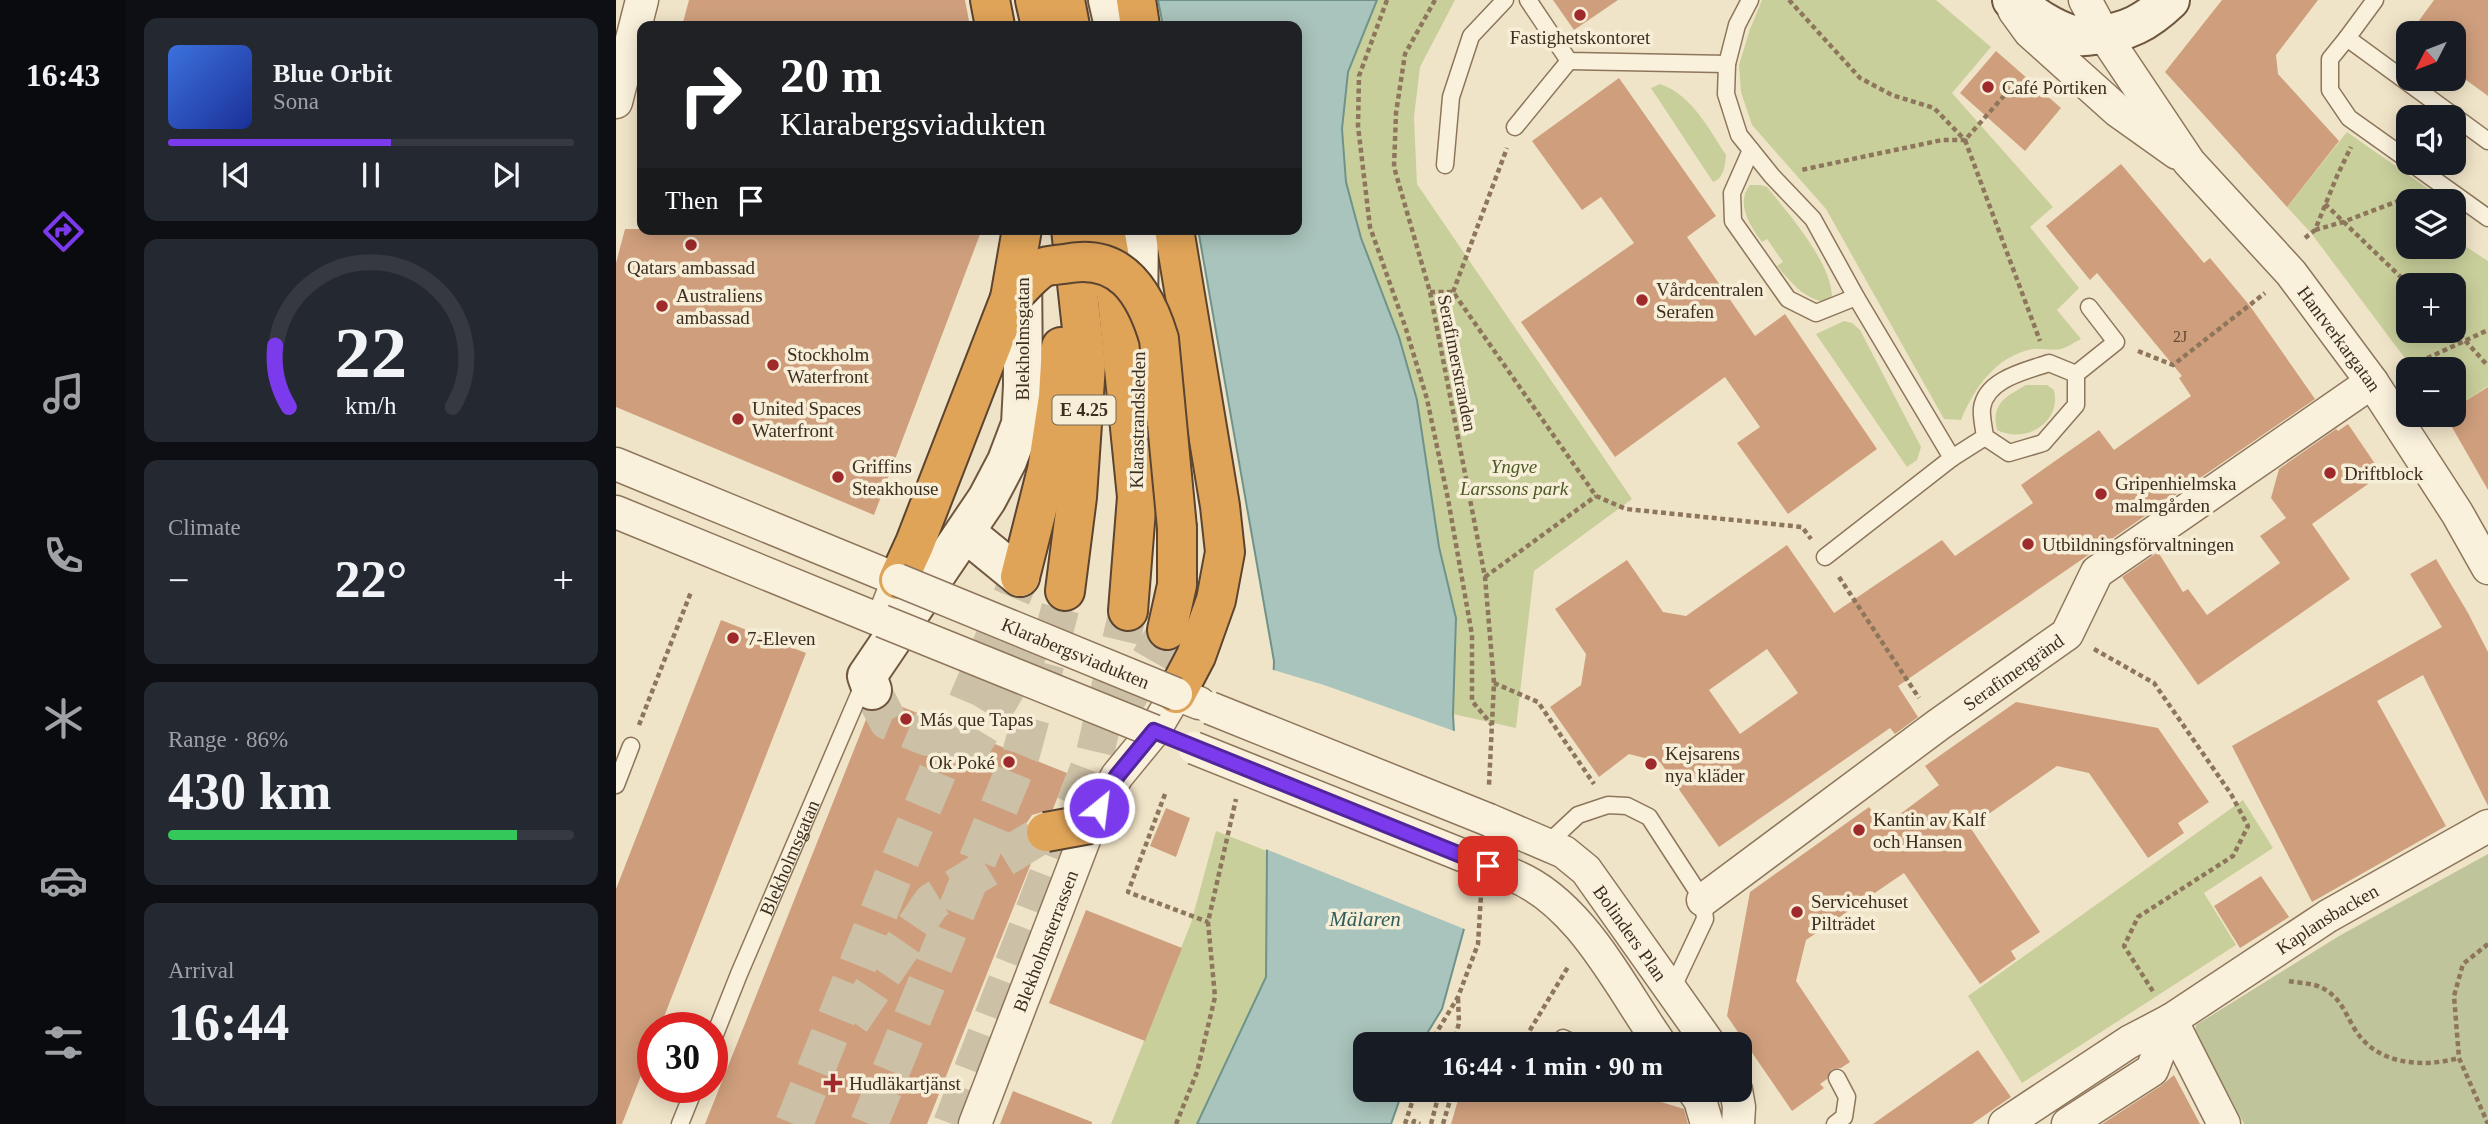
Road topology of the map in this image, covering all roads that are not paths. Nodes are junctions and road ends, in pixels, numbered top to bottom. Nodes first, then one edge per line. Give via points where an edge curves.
1 (642, 0) edge
2 (977, 0) edge
3 (990, 0) edge
4 (1035, 0) edge
5 (1065, 0) edge
6 (1108, 0) edge
7 (1136, 0) edge
8 (1505, 0) edge
9 (1528, 0) edge
10 (1750, 0) edge
11 (2007, 0) edge
12 (2012, 0) edge
13 (2085, 0) edge
14 (2170, 0) edge
15 (2375, 0) edge
16 (981, 21) edge
17 (994, 21) edge
18 (1040, 21) edge
19 (1069, 21) edge
20 (1113, 21) edge
21 (1139, 21) edge
22 (2104, 35) junction
23 (2347, 38) junction
24 (1569, 61) junction
25 (1727, 64) junction
26 (616, 102) edge
27 (1515, 127) road end
28 (2488, 141) edge
29 (1751, 150) junction
30 (2396, 152) edge
31 (2189, 162) junction
32 (1446, 165) dead end
33 (2428, 175) edge
34 (2488, 218) edge
35 (1020, 235) edge
36 (1021, 235) edge
37 (1058, 235) edge
38 (1072, 235) edge
39 (1106, 235) edge
40 (1139, 235) edge
41 (1175, 235) edge
42 (1856, 297) junction
43 (1010, 298) junction
44 (2089, 307) dead end
45 (2076, 374) junction
46 (2372, 382) junction
47 (1985, 437) junction
48 (1952, 458) junction
49 (616, 464) edge
50 (1137, 497) junction
51 (616, 512) edge
52 (965, 532) junction
53 (2484, 550) edge
54 (1825, 557) road end
55 (1020, 577) joint
56 (898, 580) junction
57 (1065, 591) tunnel mouth
58 (1128, 611) tunnel mouth
59 (881, 621) junction
60 (1167, 629) tunnel mouth
61 (869, 683) joint
62 (1176, 694) junction
63 (1154, 731) junction
64 (631, 746) road end
65 (616, 785) edge
66 (1090, 824) junction
67 (2488, 827) edge
68 (1046, 832) tunnel mouth
69 (1542, 842) junction
70 (1703, 900) junction
71 (1672, 989) junction
72 (724, 1012) edge
73 (2171, 1020) junction
74 (1652, 1032) edge
75 (1701, 1032) edge
76 (1837, 1078) dead end
77 (1739, 1102) edge
78 (689, 1103) edge
79 (680, 1124) edge
80 (975, 1124) edge
81 (1738, 1124) edge
82 (1835, 1124) edge
83 (2005, 1124) edge
84 (2068, 1124) edge
85 (2224, 1124) edge

1 - 26 street
2 - 16 street
3 - 17 highway
4 - 18 highway
5 - 19 highway
6 - 20 street
7 - 21 highway
8 - 32 lane via 1471,36 1451,97
9 - 24 lane
10 - 25 lane via 1737,25
11 - 31 street, Hantverkargatan via 2030,32 2118,111
12 - 22 street via 2074,36
13 - 22 street, Hantverkargatan
14 - 22 street via 2153,17
15 - 23 lane
22 - 31 street, Hantverkargatan
23 - 28 lane
23 - 30 lane via 2330,59 2330,90 2349,118
24 - 25 lane
24 - 27 lane
25 - 29 lane via 1726,94 1739,135
29 - 42 lane via 1813,219
29 - 42 lane via 1732,193 1733,221 1780,288 1788,299 1816,313
31 - 46 street, Hantverkargatan via 2291,273
33 - 34 lane
35 - 43 highway, bridge
36 - 52 street, Blekholmsgatan via 1021,424 1007,461
37 - 55 highway via 1063,322 1058,397 1047,470
38 - 57 highway, E 4.25 via 1087,365
39 - 50 highway, E 4.25
40 - 50 street, Klarastrandsleden
41 - 62 highway via 1225,552 1216,600 1196,656
42 - 48 lane
43 - 56 highway
43 - 60 highway, bridge via 1043,268 1080,260 1112,267 1136,287 1150,309 1159,339 1177,528 1177,585
44 - 45 lane via 2116,342
45 - 47 lane via 2049,363 2011,376 1992,389 1982,407
45 - 47 lane via 2077,405 2043,443 2009,453
46 - 53 street, Hantverkargatan
46 - 70 street, Serafimergränd via 2097,572 2067,634
47 - 48 lane
48 - 54 lane
49 - 56 street, Klarabergsviadukten
50 - 58 highway, Klarastrandsleden / E 4.25
51 - 59 street
52 - 55 street
52 - 61 street, Blekholmsgatan
56 - 59 street
56 - 62 street, Klarabergsviadukten, bridge
59 - 63 street, bridge
61 - 72 lane, Blekholmsgatan
62 - 63 street, Blekholmsterrassen
62 - 69 street, Klarabergsviadukten, bridge
63 - 66 street, Blekholmsterrassen via 1117,776
63 - 74 street, Bolinders Plan, bridge via 1530,882 1583,929
64 - 65 lane
66 - 68 highway, bridge
66 - 80 street, Blekholmsterrassen
67 - 73 street, Kaplansbacken via 2328,916
69 - 70 lane via 1578,815 1608,805 1627,806 1649,817
69 - 71 street, Bolinders Plan via 1586,870
70 - 71 lane via 1705,919
71 - 75 street, Bolinders Plan
73 - 83 street, Kaplansbacken via 2129,1042
73 - 84 street via 2152,1070
73 - 85 street
76 - 82 lane via 1847,1097 1844,1116
77 - 81 street
78 - 79 lane

